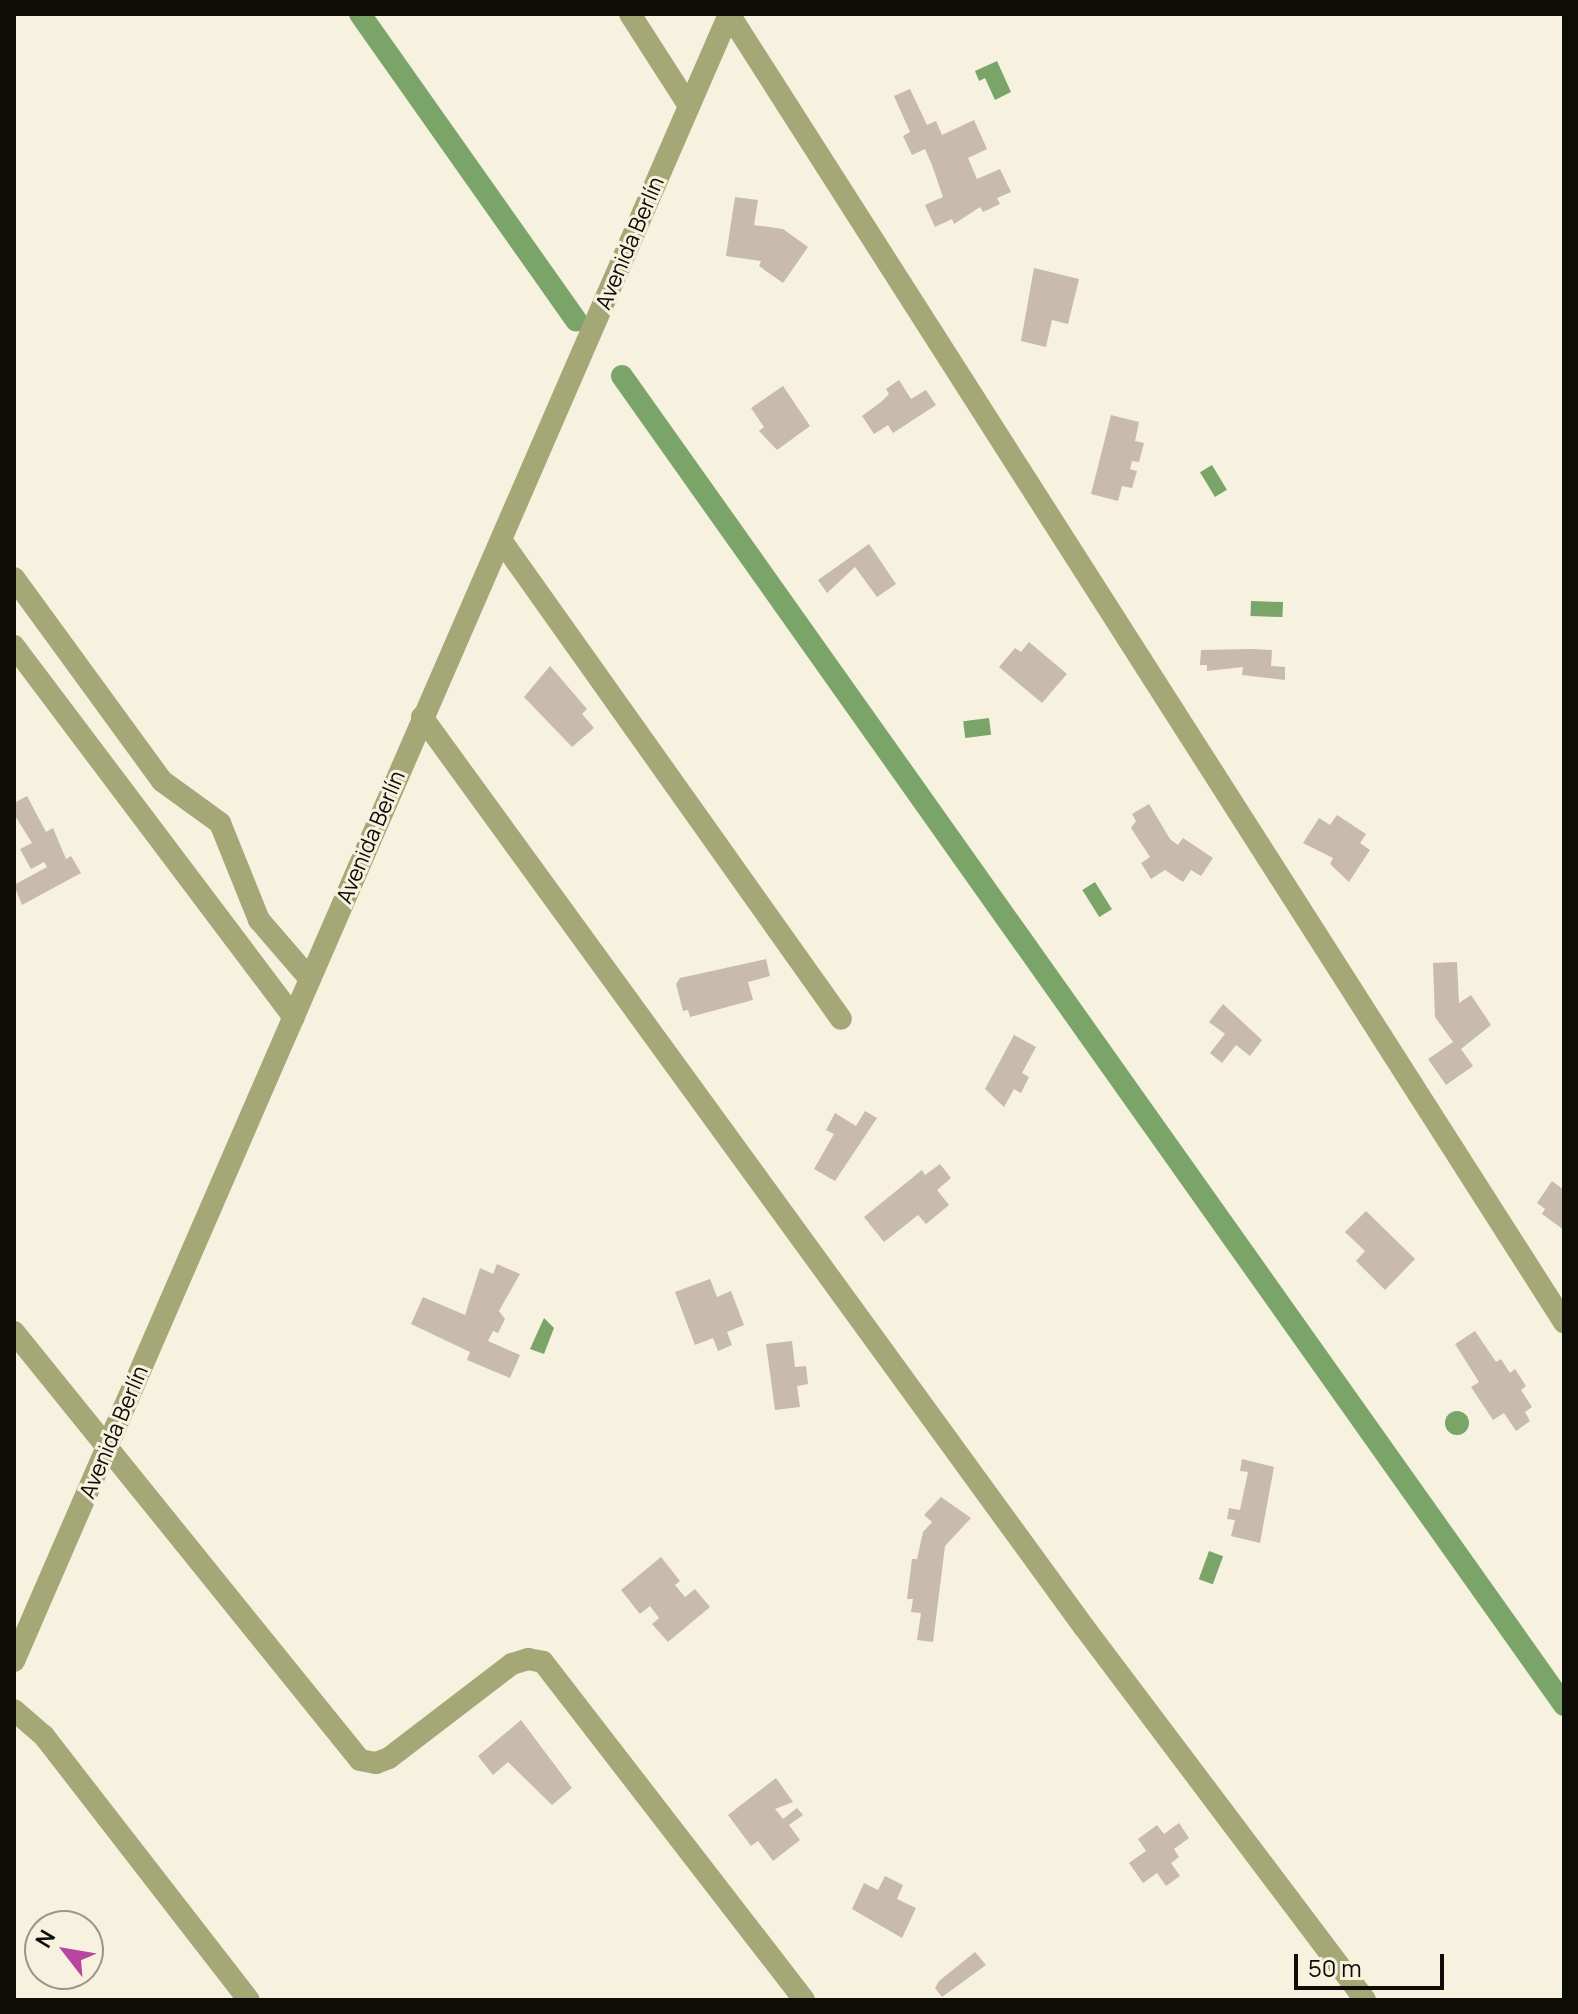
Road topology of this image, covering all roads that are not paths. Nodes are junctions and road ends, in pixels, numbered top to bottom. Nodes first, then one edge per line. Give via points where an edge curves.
1 (630, 14) edge
2 (729, 14) edge
3 (689, 106) junction
4 (501, 540) junction
5 (14, 578) edge
6 (14, 646) edge
7 (422, 717) junction
8 (310, 979) junction
9 (294, 1017) junction
10 (841, 1019) dead end
11 (1564, 1322) edge
12 (14, 1332) edge
13 (108, 1446) junction
14 (14, 1661) edge
15 (14, 1710) edge
16 (249, 2000) edge
17 (804, 2000) edge
18 (1365, 2000) edge

1 - 3 street
2 - 3 street, Avenida Berlín
2 - 11 street
3 - 4 street, Avenida Berlín
4 - 7 street, Avenida Berlín
4 - 10 street
5 - 8 street via 162,781 220,823 259,920
6 - 9 street
7 - 8 street, Avenida Berlín
7 - 18 street via 1084,1627
8 - 9 street, Avenida Berlín
9 - 13 street, Avenida Berlín
12 - 13 street
13 - 14 street, Avenida Berlín
13 - 17 street via 360,1760 376,1763 389,1758 512,1664 528,1659 550,1667
15 - 16 street via 44,1736

